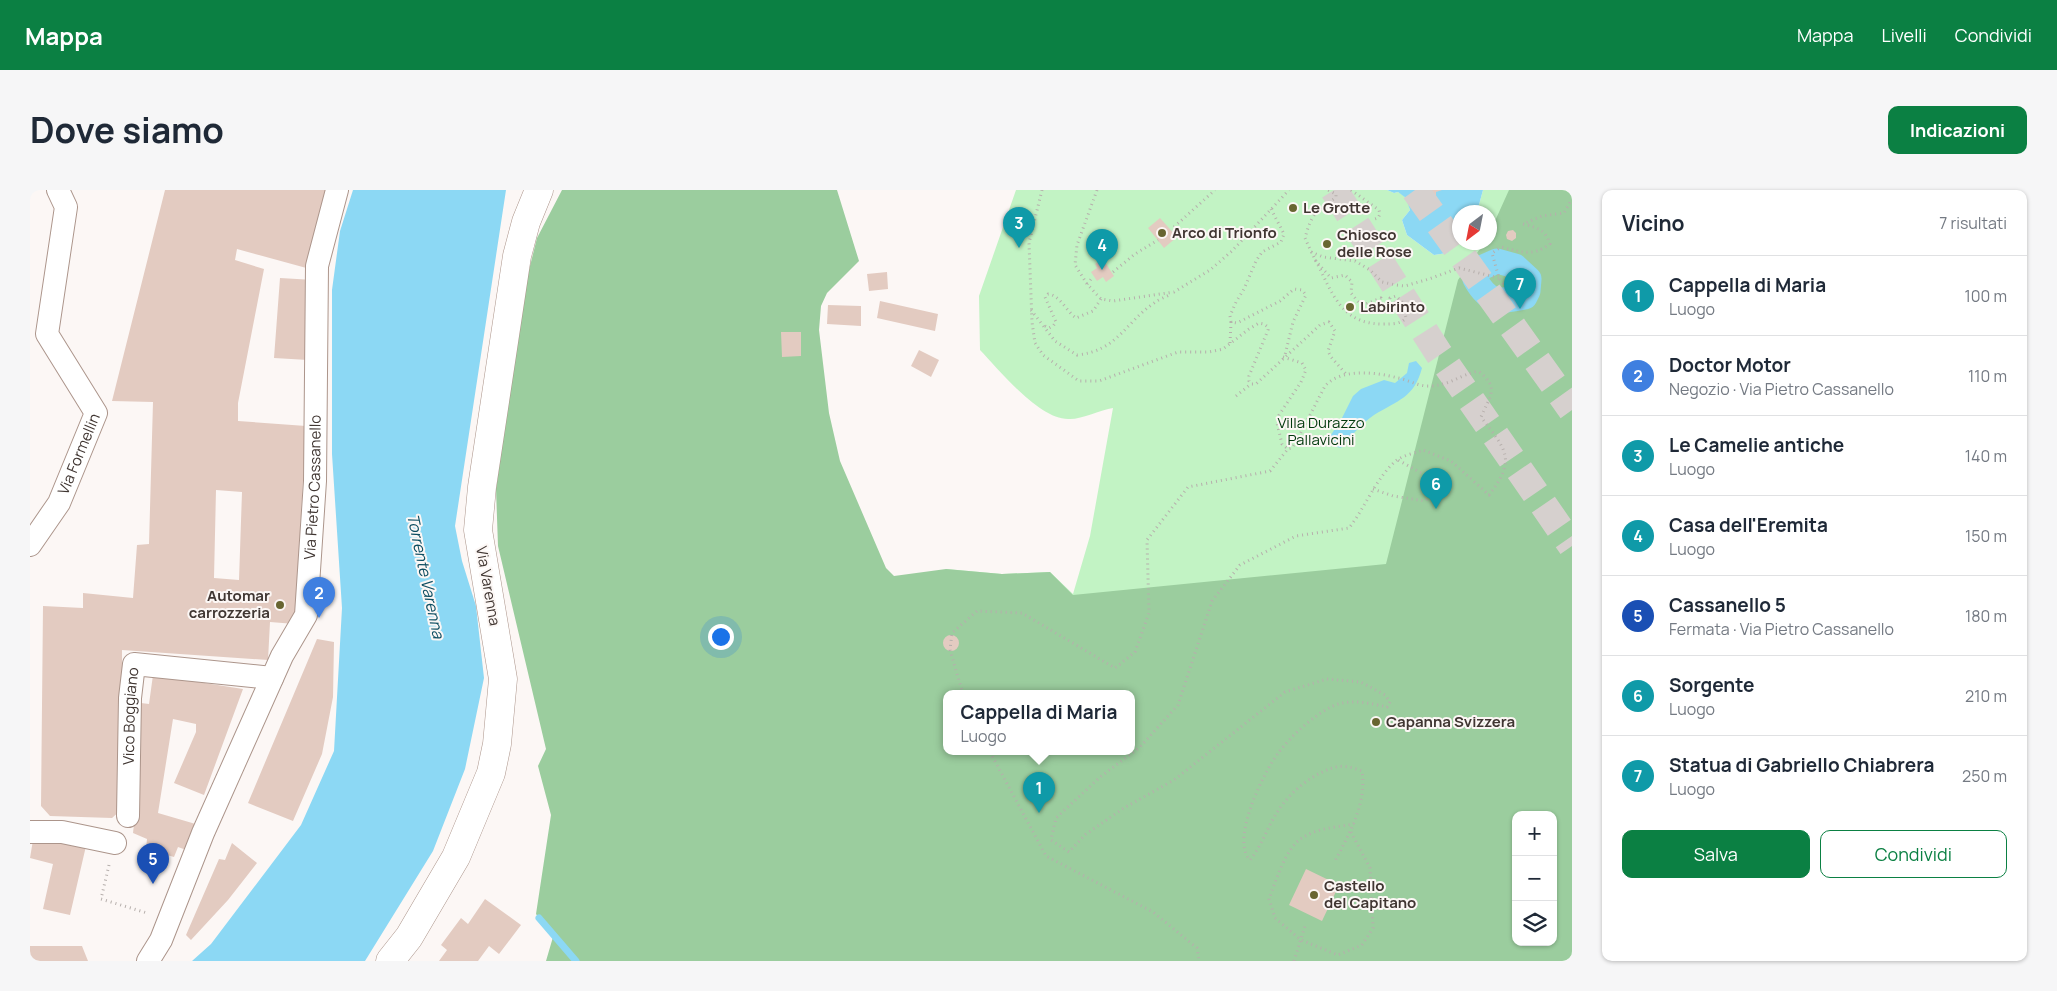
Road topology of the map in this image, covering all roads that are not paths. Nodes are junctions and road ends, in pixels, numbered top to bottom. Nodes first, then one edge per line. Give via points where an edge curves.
1 (58, 190) edge
2 (337, 190) edge
3 (539, 190) edge
4 (30, 546) edge
5 (272, 678) junction
6 (128, 816) dead end
7 (30, 832) edge
8 (114, 843) road end
9 (148, 961) edge
10 (390, 961) edge

1 - 4 street, Via Formellin via 66,208 47,334 96,413 59,503
2 - 5 street, Via Pietro Cassanello via 317,266 315,481 306,614
3 - 10 street, Via Varenna via 517,256 478,530 503,679 497,744 491,773 456,857 409,937
5 - 6 street, Vico Boggiano via 134,664 130,698
5 - 9 street, Via Pietro Cassanello via 203,834 161,940
7 - 8 street via 62,832

